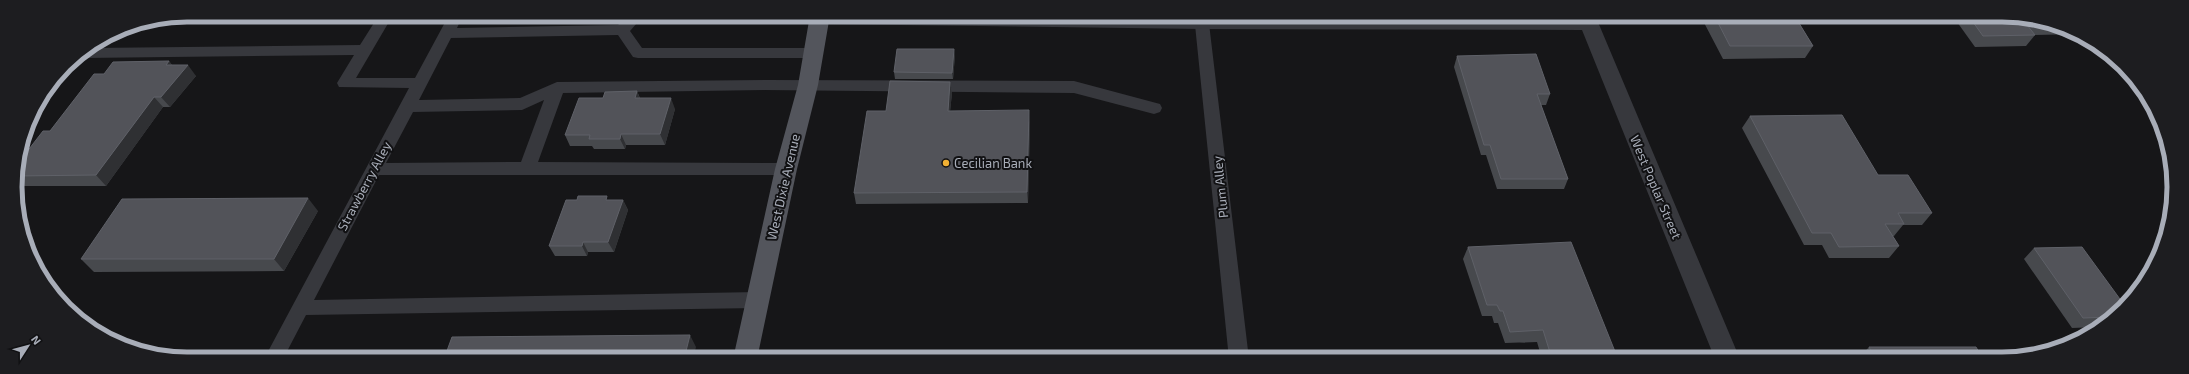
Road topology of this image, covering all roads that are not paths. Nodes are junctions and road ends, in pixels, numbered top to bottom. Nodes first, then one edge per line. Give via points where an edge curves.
1 (382, 22) edge
2 (452, 22) edge
3 (630, 22) edge
4 (819, 22) edge
5 (1201, 22) edge
6 (1587, 22) edge
7 (622, 30) junction
8 (447, 33) junction
9 (365, 50) junction
10 (91, 53) edge
11 (813, 53) junction
12 (419, 83) junction
13 (808, 85) junction
14 (557, 88) junction
15 (407, 106) junction
16 (1154, 108) dead end
17 (527, 168) junction
18 (373, 169) junction
19 (786, 169) junction
20 (758, 300) junction
21 (299, 308) junction
22 (277, 352) edge
23 (747, 352) edge
24 (1238, 352) edge
25 (1725, 352) edge

1 - 9 lane
2 - 8 lane, Strawberry Alley
3 - 7 lane
4 - 11 main road, West Dixie Avenue
5 - 24 lane, Plum Alley
6 - 25 street, West Poplar Street
7 - 8 lane
7 - 11 lane via 638,53
8 - 12 lane, Strawberry Alley
9 - 10 lane
9 - 12 lane via 345,83
11 - 13 main road, West Dixie Avenue
12 - 15 lane, Strawberry Alley
13 - 14 lane
13 - 16 lane via 1074,87
13 - 19 main road, West Dixie Avenue
14 - 15 lane via 522,104
14 - 17 lane
15 - 18 lane, Strawberry Alley
17 - 18 lane
17 - 19 lane
18 - 21 lane, Strawberry Alley
19 - 20 main road, West Dixie Avenue
20 - 21 lane
20 - 23 main road, West Dixie Avenue
21 - 22 lane, Strawberry Alley

